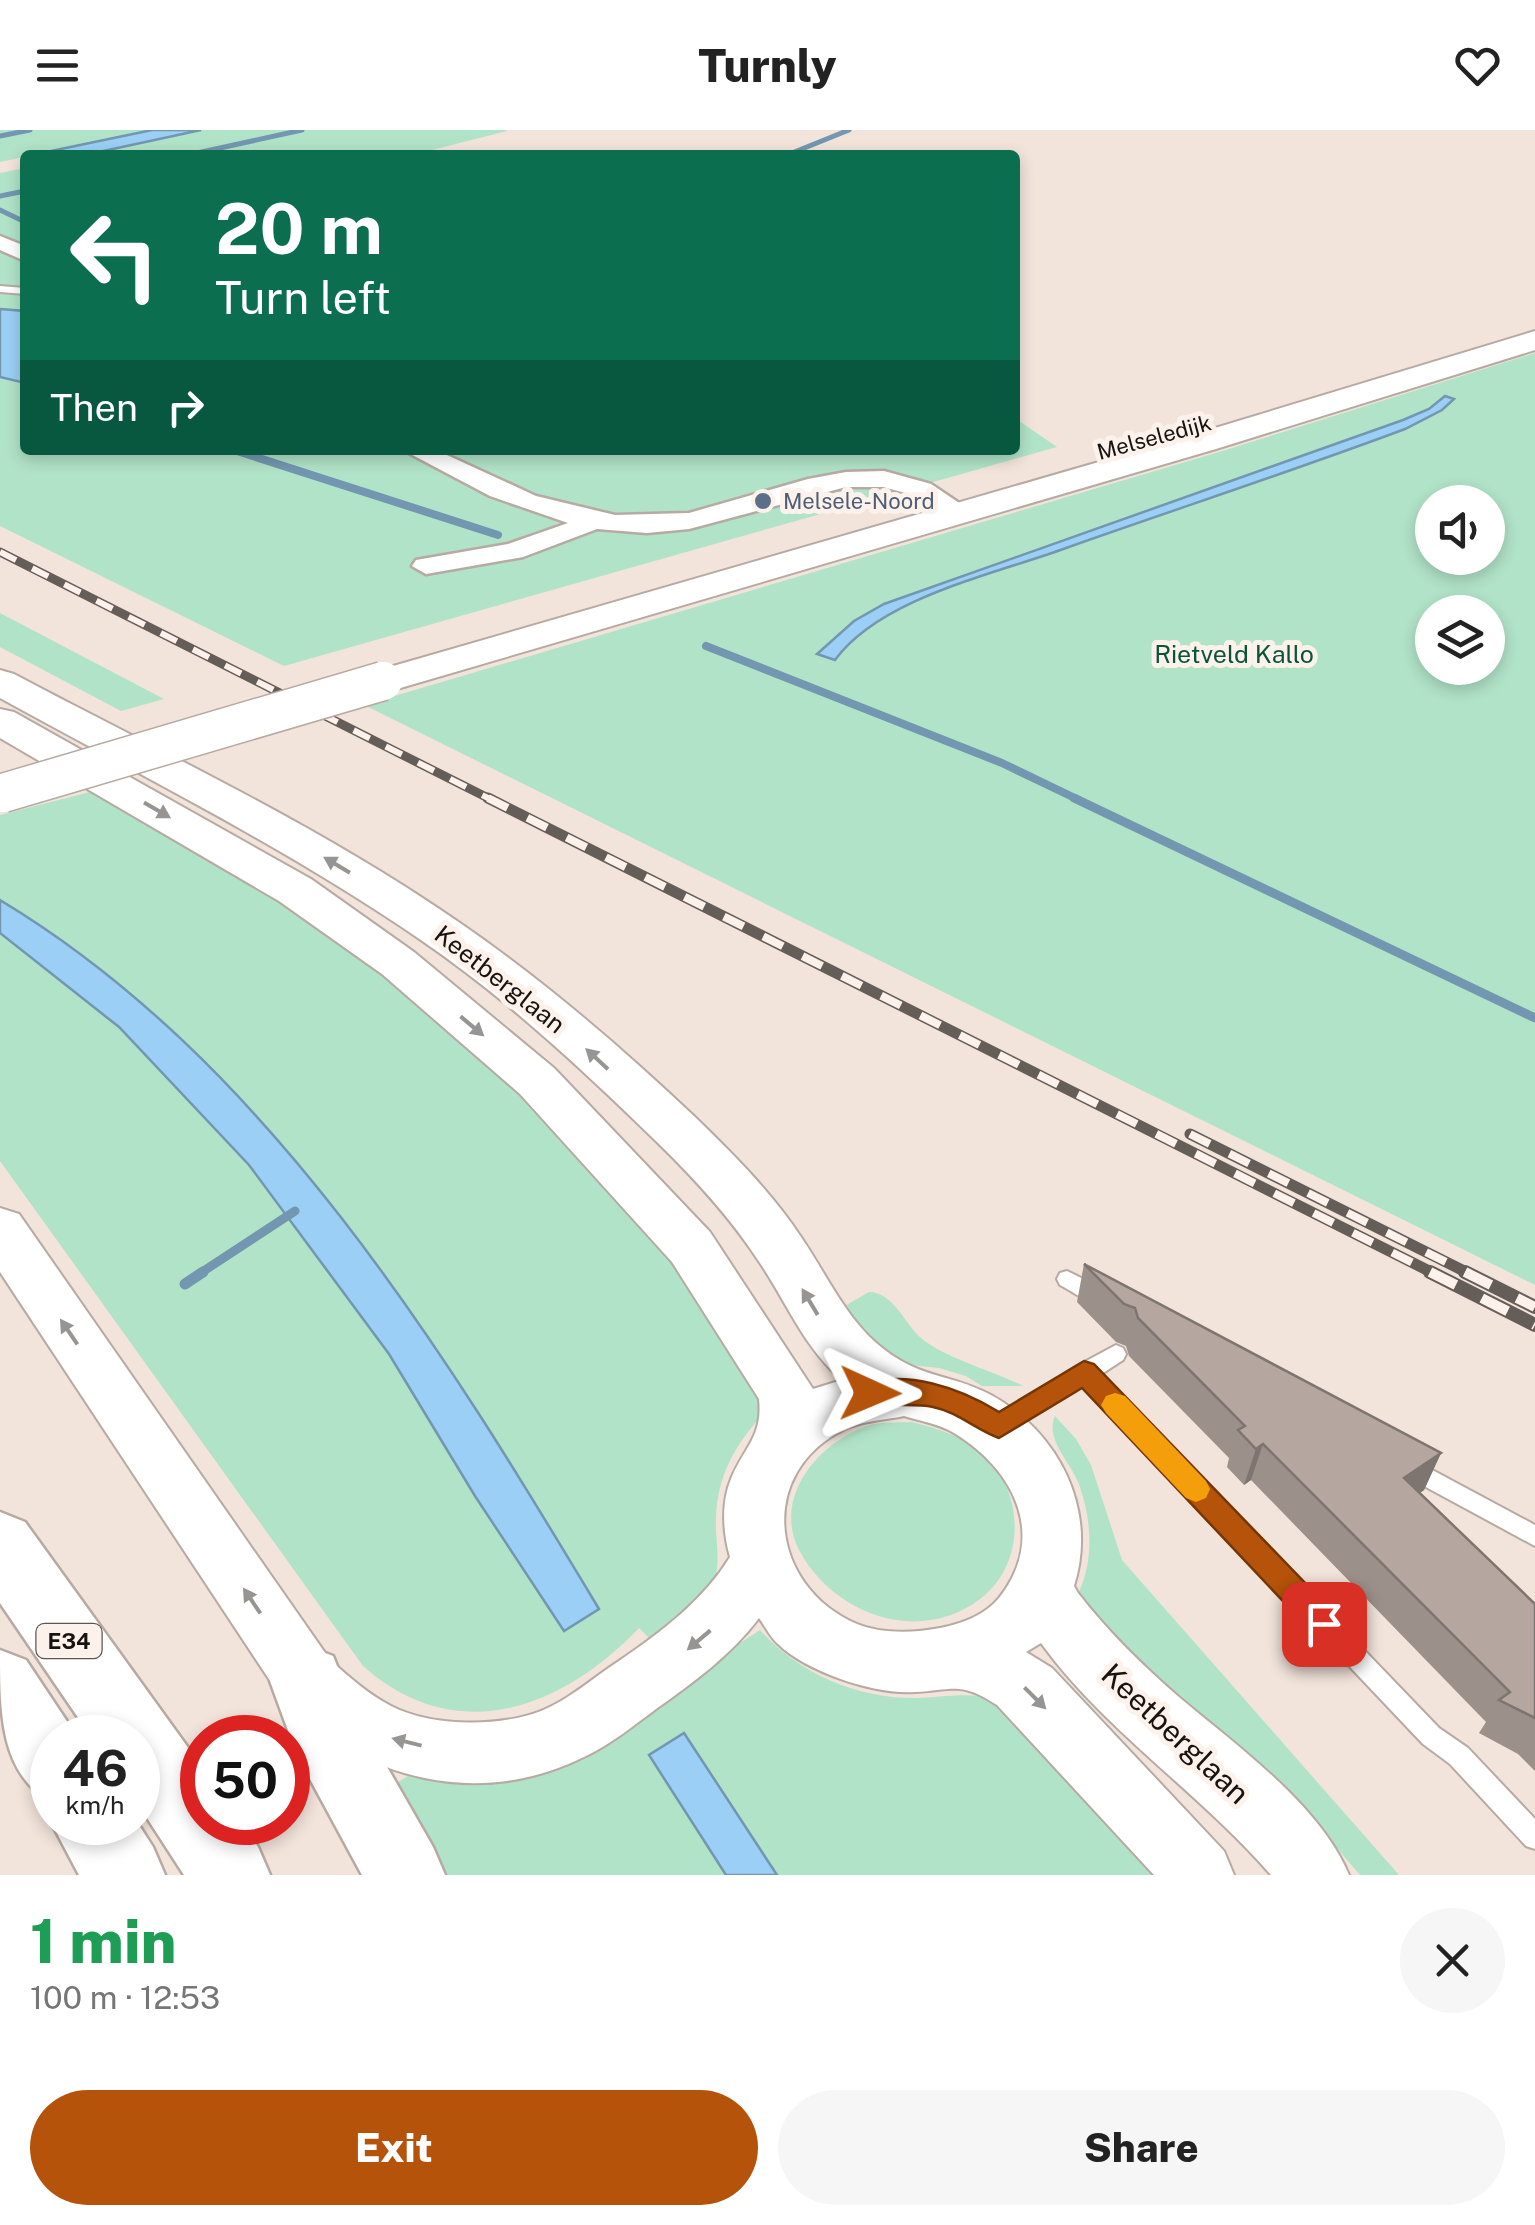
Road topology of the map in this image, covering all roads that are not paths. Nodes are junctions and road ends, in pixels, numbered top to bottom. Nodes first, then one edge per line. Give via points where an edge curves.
1 (1535, 340) edge
2 (426, 455) edge
3 (950, 504) junction
4 (594, 520) junction
5 (426, 566) dead end
6 (0, 682) edge
7 (0, 720) edge
8 (1, 784) edge
9 (0, 1230) edge
10 (1067, 1279) dead end
11 (1119, 1307) edge
12 (1116, 1354) dead end
13 (1084, 1372) junction
14 (904, 1392) junction
15 (999, 1426) junction
16 (784, 1436) junction
17 (1396, 1460) edge
18 (1535, 1536) edge
19 (0, 1544) edge
20 (759, 1565) junction
21 (1042, 1587) junction
22 (950, 1658) junction
23 (307, 1681) junction
24 (0, 1685) edge
25 (121, 1715) edge
26 (30, 1731) edge
27 (160, 1772) edge
28 (1535, 1837) edge
29 (105, 1845) edge
30 (125, 1875) edge
31 (230, 1875) edge
32 (405, 1875) edge
33 (1200, 1875) edge
34 (1315, 1875) edge

1 - 3 main road, Melseledijk via 1204,442
2 - 4 street via 544,511
3 - 4 street via 888,476 859,476 702,518 648,525
3 - 8 main road, Melseledijk, bridge
4 - 5 street via 558,540
14 -> 6 main road, Keetberglaan via 858,1364 765,1226 696,1152 501,976 296,840
7 -> 16 main road, Keetberglaan via 295,890 398,963 537,1081 691,1246 787,1394
23 -> 9 main road
10 - 11 lane
12 - 13 lane
13 - 15 lane
13 - 28 lane
14 - 15 main road via 938,1396
14 - 16 main road via 838,1401
15 - 21 main road via 1044,1484 1054,1518 1053,1553
16 - 20 main road via 753,1496
17 - 18 lane
19 - 25 highway, E34
20 - 22 main road via 802,1624 834,1644 911,1663
20 -> 23 main road via 740,1600 674,1661 582,1723 519,1750 436,1749 387,1737 348,1716
21 - 22 main road via 989,1643
21 - 34 main road, Keetberglaan via 1089,1653 1236,1788
22 -> 33 main road via 999,1668 1029,1690
23 - 32 highway via 324,1728
24 - 26 highway
27 - 31 highway, E34
29 - 30 highway

